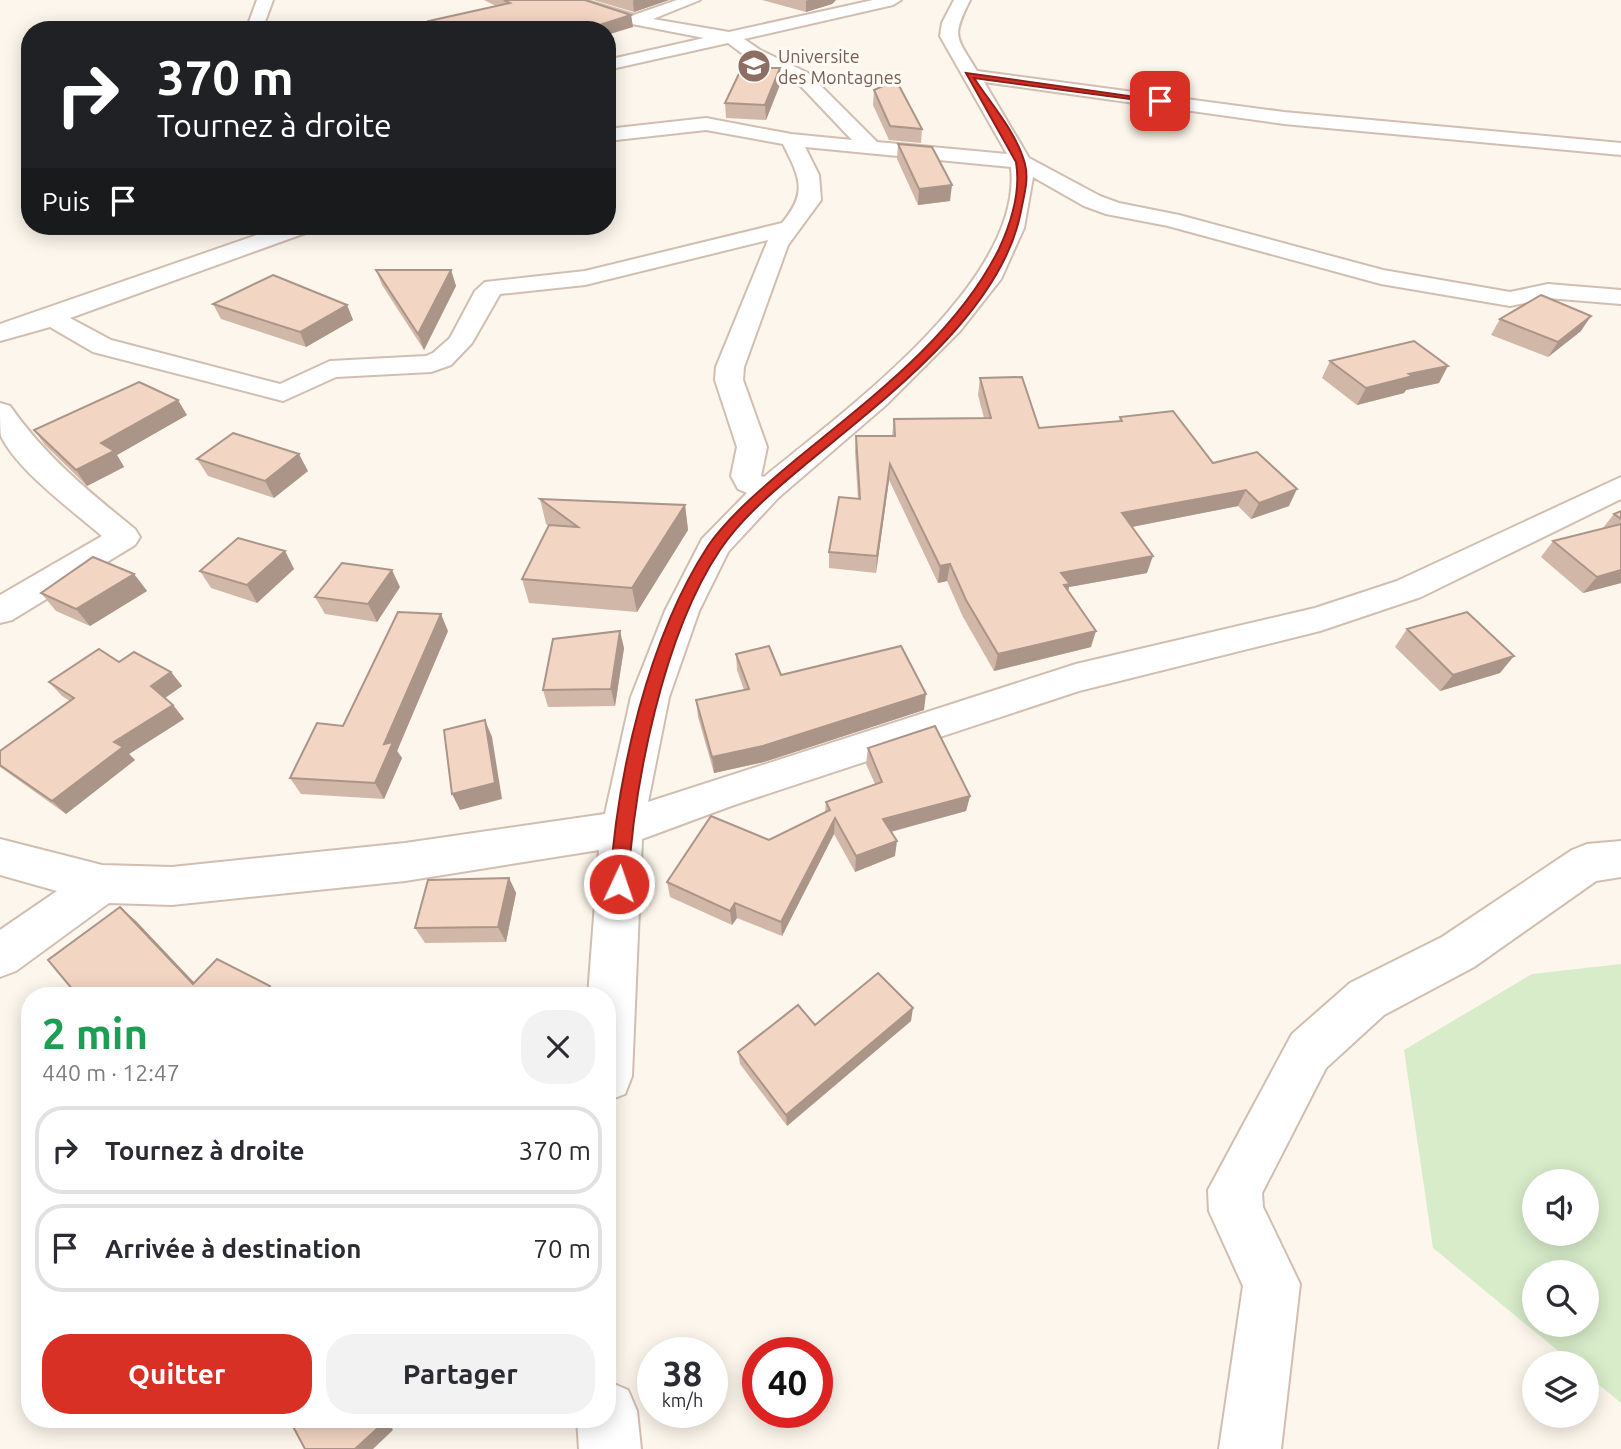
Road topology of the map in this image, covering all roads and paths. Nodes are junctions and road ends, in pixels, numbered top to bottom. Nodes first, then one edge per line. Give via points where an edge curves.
1 (265, 0) edge
2 (568, 0) edge
3 (692, 0) edge
4 (893, 0) edge
5 (962, 0) edge
6 (633, 20) junction
7 (257, 21) edge
8 (732, 38) junction
9 (616, 63) edge
10 (968, 75) junction
11 (616, 134) edge
12 (791, 140) junction
13 (872, 149) junction
14 (1621, 149) edge
15 (1021, 162) junction
16 (786, 229) junction
17 (278, 235) edge
18 (1621, 297) edge
19 (46, 319) junction
20 (0, 334) edge
21 (0, 412) edge
22 (1621, 488) edge
23 (767, 491) junction
24 (0, 611) edge
25 (622, 829) junction
26 (0, 857) edge
27 (1621, 859) edge
28 (102, 884) junction
29 (0, 956) edge
30 (612, 987) edge
31 (608, 1428) edge
32 (610, 1449) edge
33 (1250, 1449) edge

1 - 7 street
2 - 6 street
3 - 6 street
4 - 8 street
5 - 10 street via 948,36
6 - 8 street
8 - 9 street
8 - 13 street via 802,77
10 - 14 street via 1284,118
10 - 15 street
11 - 12 street via 706,124
12 - 13 street
12 - 16 street via 809,175 810,200
13 - 15 street
15 - 18 street via 1114,209 1393,279 1510,299 1548,291
15 - 23 street via 1023,178 1013,228 989,279 951,326 876,399
16 - 19 street via 585,278 494,287 487,291 456,349 441,360 323,370 283,393 102,346
16 - 23 street via 729,380 752,447 746,476
17 - 19 street
19 - 20 street
21 - 24 street via 22,445 56,481 124,537
22 - 25 street via 1409,589 1320,619 1076,678
23 - 25 street via 714,547 682,611 650,697
25 - 28 street via 405,862 172,886
25 - 30 street
26 - 28 street
27 - 33 street via 1587,863 1458,952 1367,999 1309,1051 1235,1190 1236,1212 1272,1284
28 - 29 street
31 - 32 street

